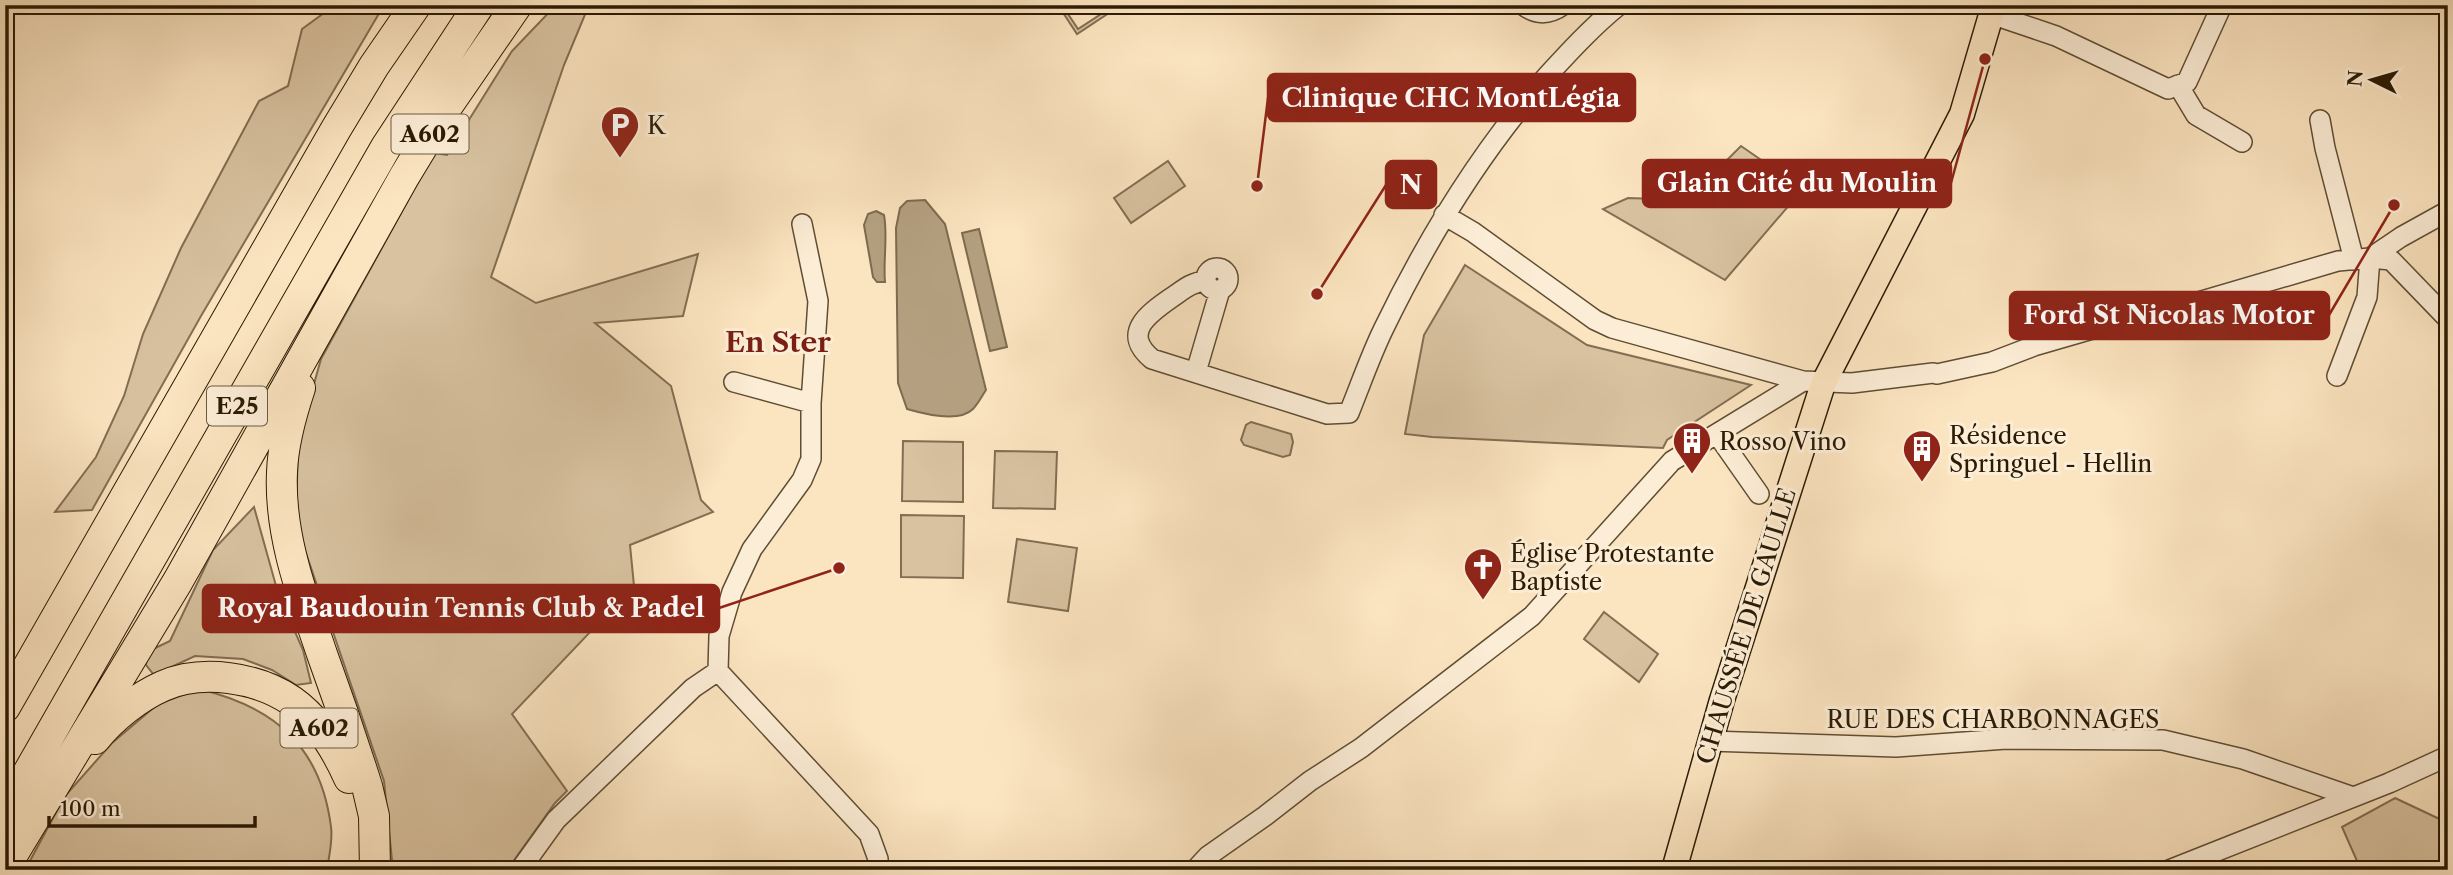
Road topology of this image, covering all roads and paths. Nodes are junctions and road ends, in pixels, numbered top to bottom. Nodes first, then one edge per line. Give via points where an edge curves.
1 (416, 5) edge
2 (479, 5) edge
3 (517, 5) edge
4 (1523, 5) edge
5 (1552, 5) edge
6 (1562, 5) edge
7 (1619, 5) edge
8 (2222, 5) edge
9 (1993, 9) edge
10 (2178, 85) junction
11 (2320, 120) dead end
12 (2242, 142) dead end
13 (2448, 211) edge
14 (1444, 215) junction
15 (802, 224) dead end
16 (2362, 259) junction
17 (352, 269) junction
18 (2448, 319) edge
19 (1196, 372) junction
20 (2337, 376) dead end
21 (734, 382) dead end
22 (1813, 383) junction
23 (811, 403) junction
24 (1717, 434) junction
25 (1759, 494) dead end
26 (718, 671) junction
27 (5, 707) edge
28 (1709, 741) junction
29 (2448, 756) edge
30 (2353, 797) junction
31 (46, 803) junction
32 (5, 813) edge
33 (5, 867) edge
34 (360, 870) edge
35 (375, 870) edge
36 (520, 870) edge
37 (878, 870) edge
38 (1195, 870) edge
39 (1674, 870) edge
40 (2169, 870) edge

1 - 27 highway, E25 via 336,129
2 - 32 highway, E25 via 386,147
3 - 17 highway, A602 via 444,111
4 - 6 street via 1546,13
5 - 6 street
7 - 14 street via 1523,103
8 - 10 street via 2187,82
9 - 10 street via 2168,89
9 - 22 main road, CHAUSSÉE DE GAULLE via 1962,114
10 - 12 street via 2196,115
11 - 16 street
13 - 16 street
14 - 19 street via 1383,331 1349,413 1327,414
14 - 22 street via 1612,328
15 - 23 street via 818,301
16 - 18 street via 2391,260
16 - 20 street via 2367,297
16 - 22 street via 2339,261 2103,326 1956,371
17 - 31 highway via 178,581
17 - 35 highway, A602 via 308,362 292,412 282,501 299,587 367,786 374,816
19 - 19 street via 1213,286 1195,282 1145,317 1139,341 1152,359
21 - 23 street
22 - 24 street
22 - 28 main road, CHAUSSÉE DE GAULLE
23 - 26 street via 811,459 802,480 752,550 732,592 719,636
24 - 25 street
24 - 38 street via 1672,461 1532,616
26 - 36 street via 693,688 555,820
26 - 37 street via 869,834
28 - 30 street, RUE DES CHARBONNAGES via 1896,747 2006,739 2163,740 2243,759
28 - 39 main road, CHAUSSÉE DE GAULLE
29 - 30 street
30 - 40 street
31 - 33 highway, A602
31 - 34 highway, A602 via 101,732 138,701 182,680 229,678 292,701 327,736 352,784 362,834

